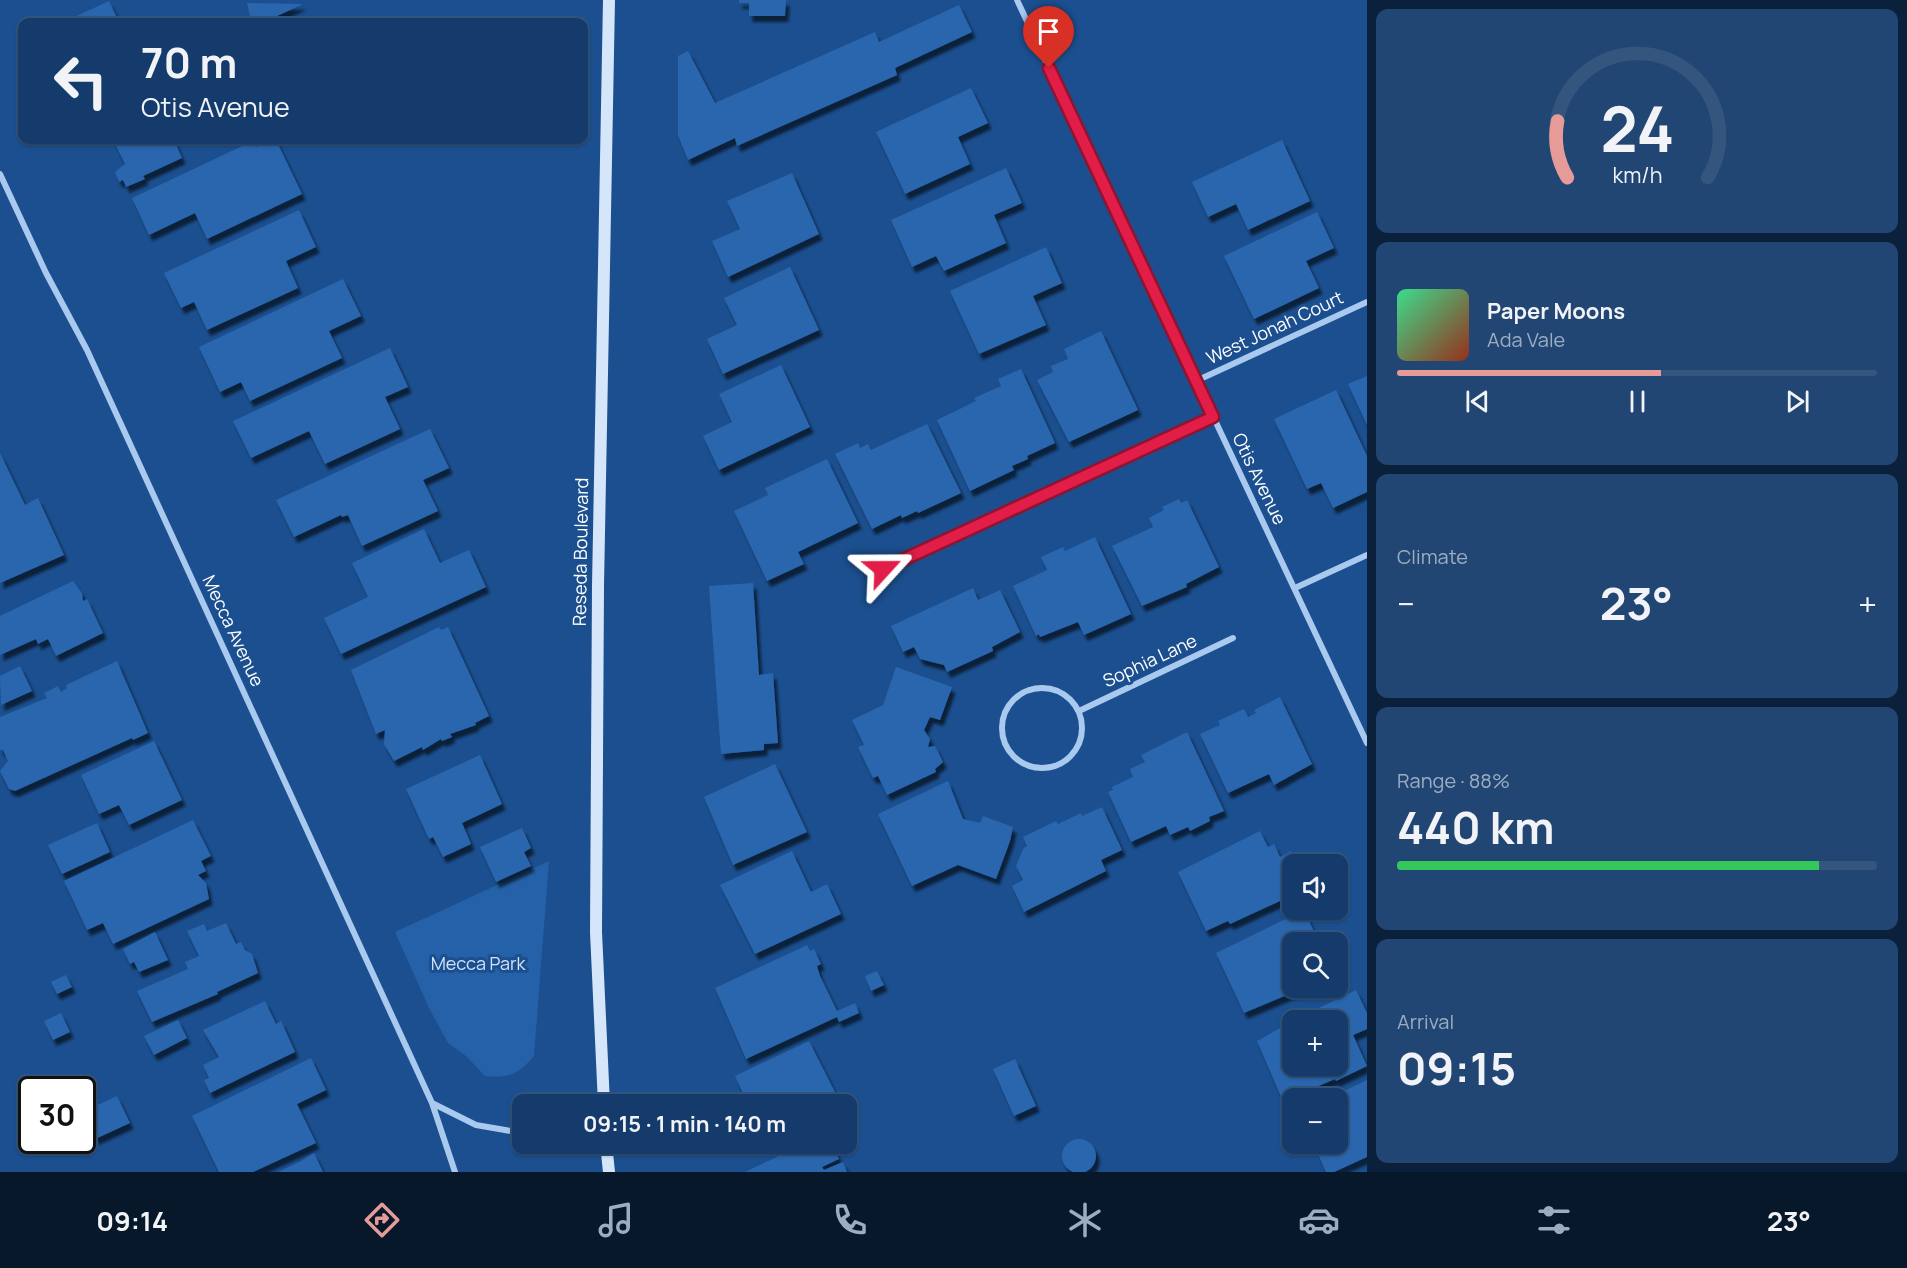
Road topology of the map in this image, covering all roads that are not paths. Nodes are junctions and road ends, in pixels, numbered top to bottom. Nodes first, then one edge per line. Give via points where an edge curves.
1 (609, 0) edge
2 (1017, 0) edge
3 (0, 174) edge
4 (1367, 302) edge
5 (1196, 381) junction
6 (1213, 417) junction
7 (1367, 555) edge
8 (883, 569) dead end
9 (1295, 588) junction
10 (1233, 638) dead end
11 (1079, 711) junction
12 (1367, 743) edge
13 (604, 1094) edge
14 (432, 1103) junction
15 (512, 1131) edge
16 (607, 1154) edge
17 (455, 1172) edge
18 (609, 1172) edge

1 - 13 main road, Reseda Boulevard via 596,932
2 - 5 street, Otis Avenue
3 - 14 street, Mecca Avenue via 87,350
4 - 5 street, West Jonah Court
5 - 6 street, Otis Avenue
6 - 8 street
6 - 9 street, Otis Avenue
7 - 9 street
9 - 12 street, Otis Avenue
10 - 11 street, Sophia Lane
11 - 11 street via 1072,700 1056,690 1036,687 1024,691 1005,711 1003,738 1008,750 1018,760 1044,768 1068,759 1080,743 1083,724
14 - 15 street via 476,1125
14 - 17 street, Mecca Avenue
16 - 18 main road

